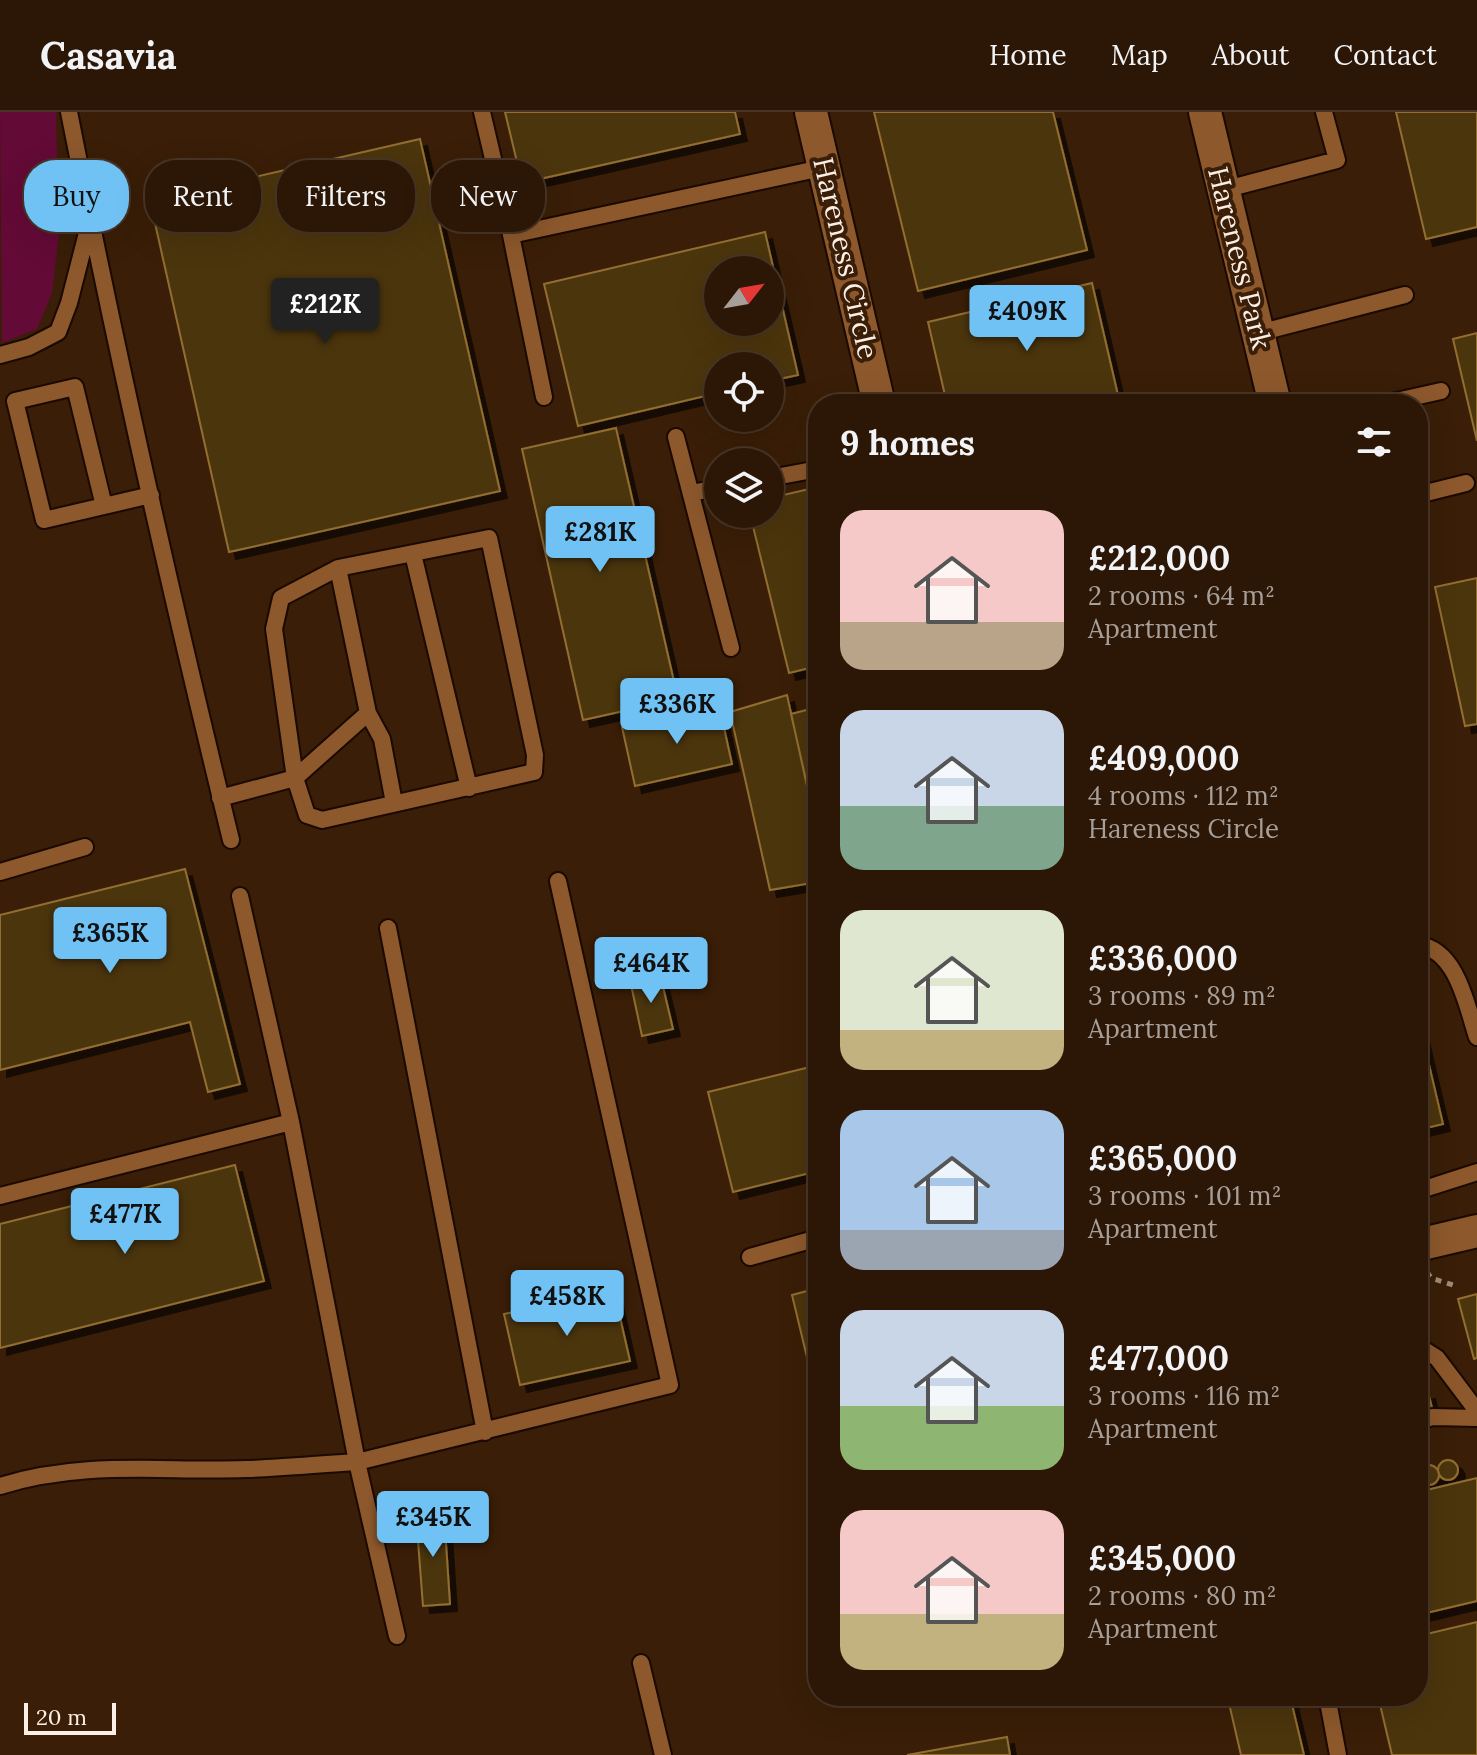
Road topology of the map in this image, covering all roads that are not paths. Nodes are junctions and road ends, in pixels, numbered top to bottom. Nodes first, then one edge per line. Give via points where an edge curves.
1 (69, 112) edge
2 (482, 112) edge
3 (811, 112) edge
4 (1205, 112) edge
5 (1324, 112) edge
6 (79, 160) edge
7 (826, 167) junction
8 (1223, 190) junction
9 (87, 232) edge
10 (93, 232) edge
11 (511, 235) junction
12 (1405, 295) dead end
13 (1258, 333) junction
14 (0, 355) edge
15 (1441, 391) dead end
16 (877, 394) edge
17 (1273, 394) edge
18 (1428, 394) edge
19 (544, 397) dead end
20 (676, 437) dead end
21 (808, 471) edge
22 (784, 475) edge
23 (1466, 483) dead end
24 (704, 491) edge
25 (1428, 492) edge
26 (691, 493) junction
27 (151, 495) junction
28 (104, 506) junction
29 (413, 554) junction
30 (338, 568) junction
31 (731, 648) dead end
32 (368, 713) junction
33 (295, 778) junction
34 (469, 788) junction
35 (220, 798) junction
36 (394, 803) junction
37 (231, 840) dead end
38 (85, 847) dead end
39 (0, 872) edge
40 (558, 881) dead end
41 (240, 896) dead end
42 (388, 928) dead end
43 (1428, 946) edge
44 (1477, 1037) edge
45 (291, 1122) junction
46 (1477, 1172) edge
47 (1428, 1188) edge
48 (0, 1196) edge
49 (1477, 1231) edge
50 (808, 1241) edge
51 (1428, 1243) edge
52 (750, 1257) dead end
53 (1428, 1352) edge
54 (1477, 1411) edge
55 (1428, 1418) edge
56 (1477, 1418) edge
57 (485, 1432) junction
58 (357, 1462) junction
59 (0, 1486) edge
60 (397, 1636) dead end
61 (641, 1663) dead end
62 (1329, 1706) edge
63 (663, 1755) edge
64 (1338, 1755) edge

1 - 6 lane
2 - 11 lane
3 - 7 street, Hareness Circle
4 - 8 street, Hareness Park
5 - 8 lane via 1337,160
7 - 11 lane
7 - 16 street, Hareness Circle
8 - 13 street, Hareness Park
9 - 14 lane via 58,332
10 - 27 lane
11 - 19 lane
12 - 13 lane
13 - 17 street, Hareness Park
15 - 18 lane
20 - 26 lane
21 - 22 lane
23 - 25 lane
24 - 26 lane
26 - 31 lane
27 - 28 lane
27 - 35 lane
28 - 28 lane via 44,520 15,401 75,387
29 - 30 lane
29 - 34 lane
29 - 34 lane via 489,538 535,755 534,772
30 - 32 lane
30 - 33 lane via 281,598 274,629
32 - 33 lane
32 - 36 lane via 382,739
33 - 35 lane
33 - 36 lane via 307,815 322,820
34 - 36 lane
35 - 37 lane
38 - 39 lane
40 - 57 lane via 670,1385
41 - 45 lane
42 - 57 lane
43 - 44 lane via 1458,980
45 - 48 lane
45 - 58 lane
46 - 47 lane
49 - 51 street
50 - 52 lane
53 - 54 lane
55 - 56 lane
57 - 58 lane
58 - 59 lane via 245,1469 86,1469
58 - 60 lane
61 - 63 lane
62 - 64 lane

